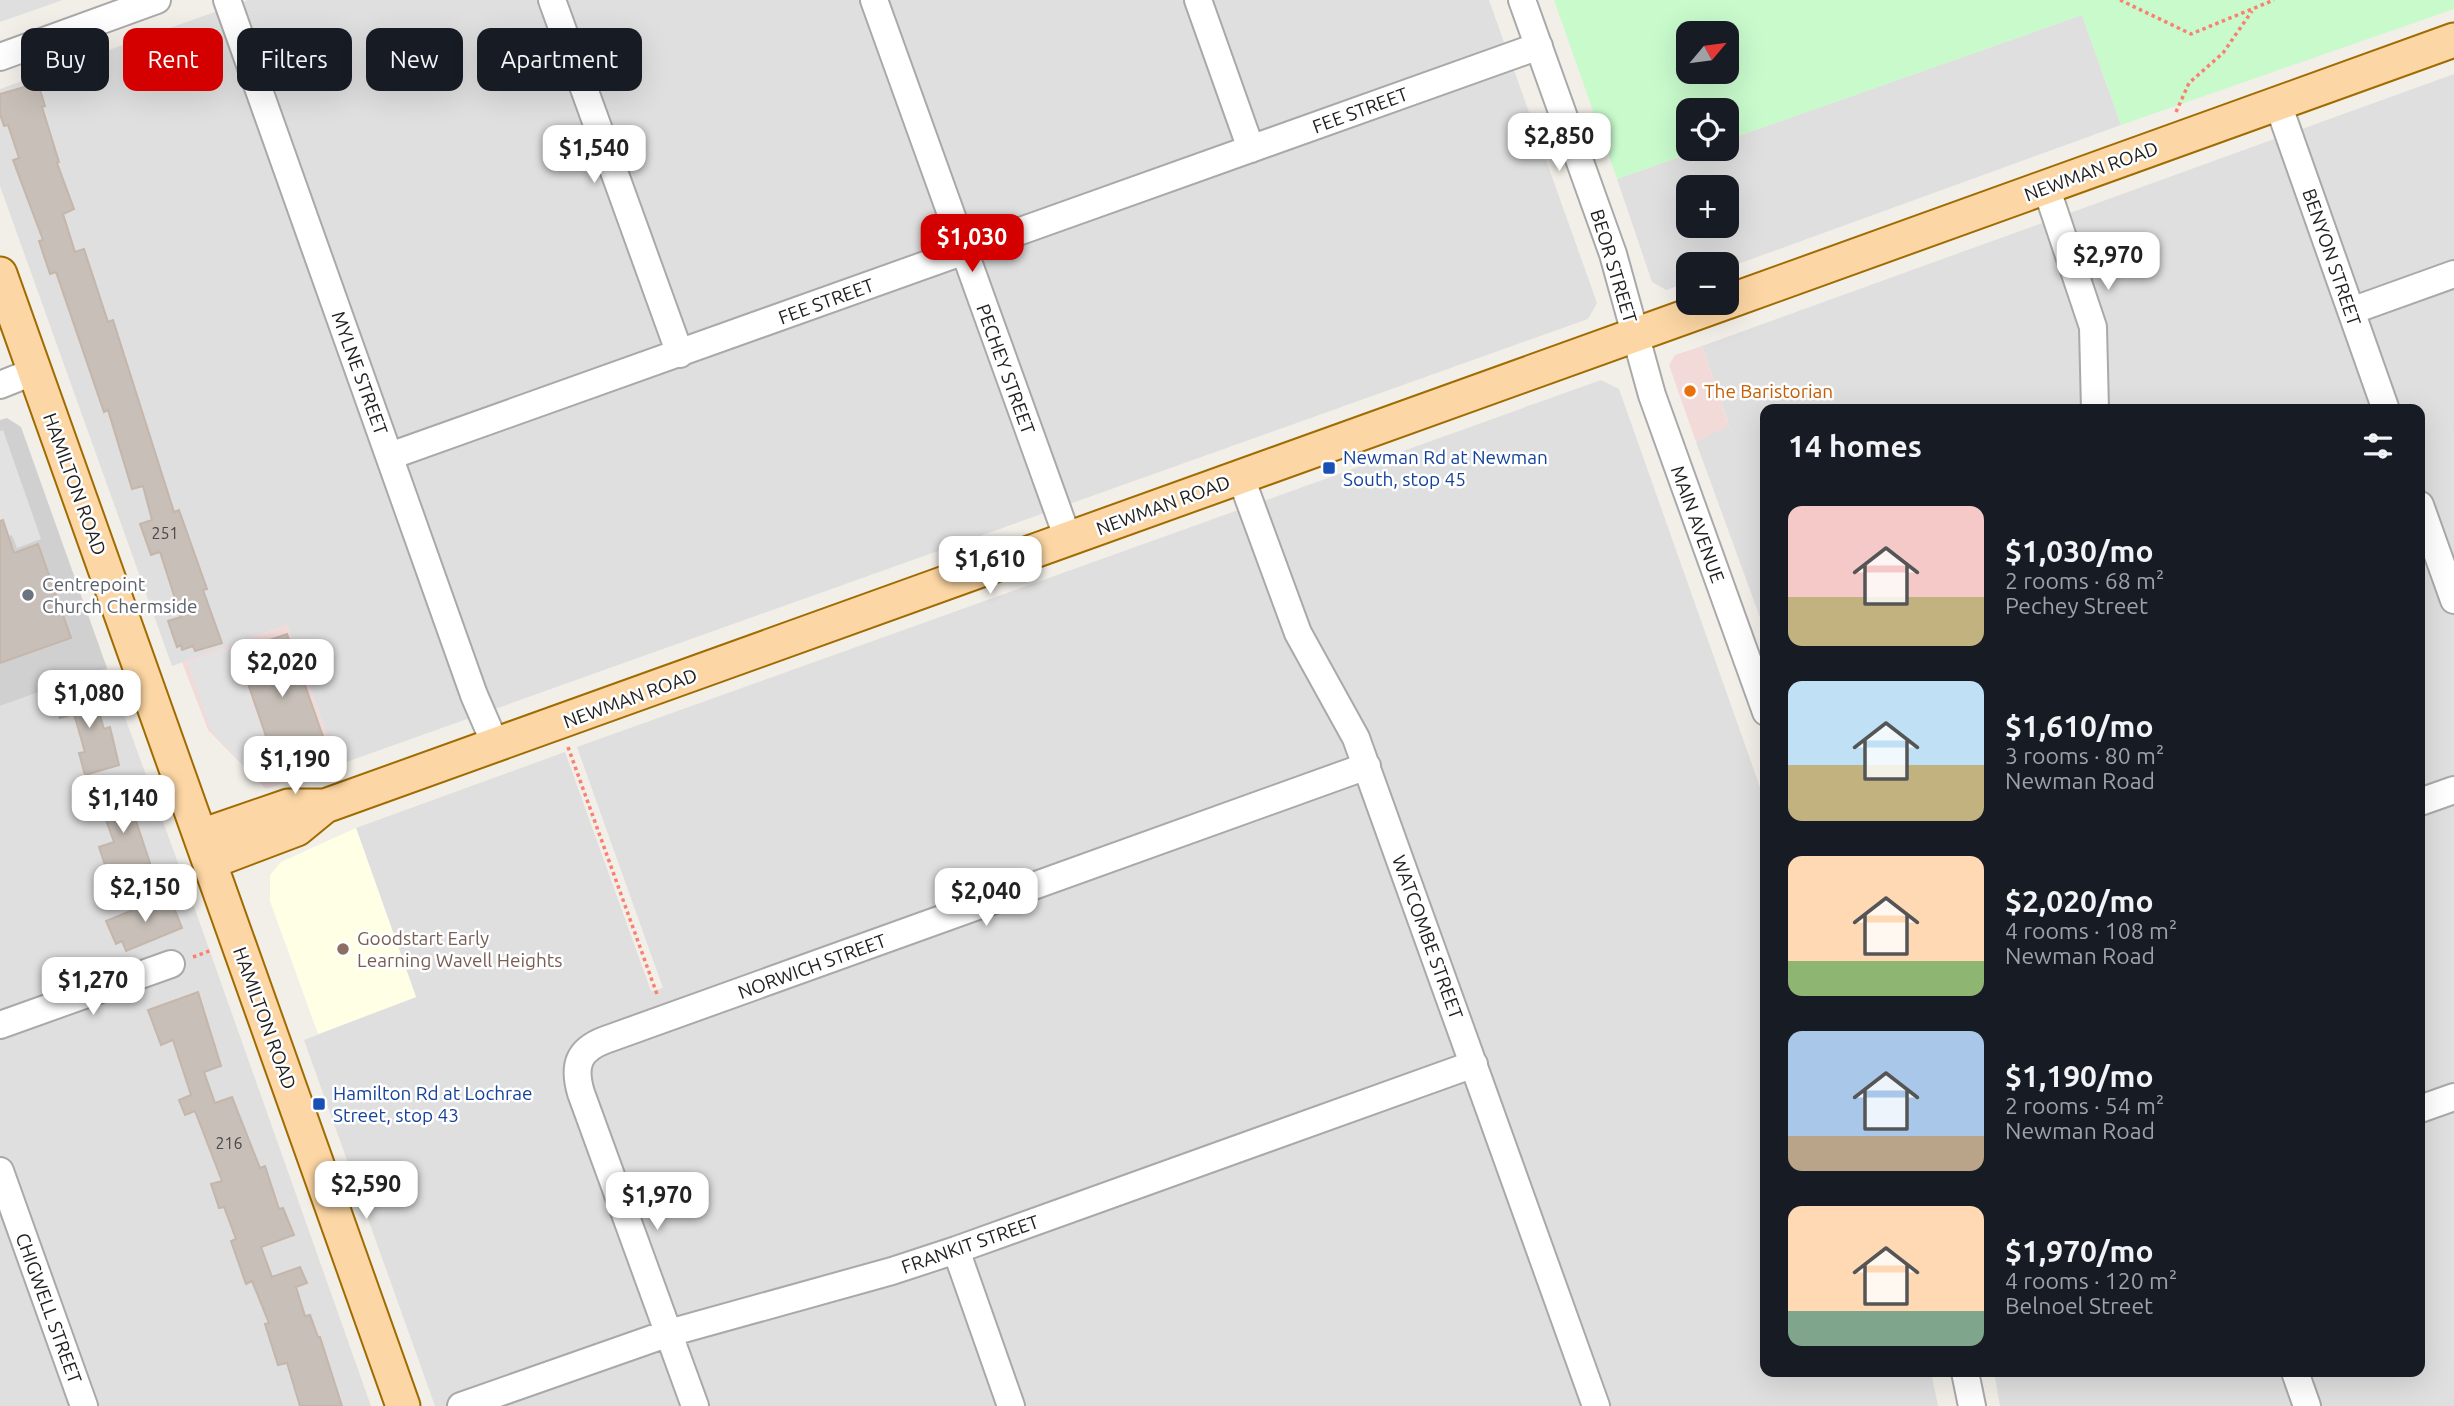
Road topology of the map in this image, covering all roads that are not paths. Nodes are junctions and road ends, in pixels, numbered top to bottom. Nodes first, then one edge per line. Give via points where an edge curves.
1 (157, 0) edge
2 (227, 0) edge
3 (552, 0) edge
4 (874, 0) edge
5 (1198, 0) edge
6 (1522, 0) edge
7 (2454, 40) edge
8 (1539, 46) junction
9 (0, 57) edge
10 (2278, 104) junction
11 (1251, 149) junction
12 (2046, 187) junction
13 (964, 252) junction
14 (0, 274) edge
15 (2454, 274) edge
16 (1739, 297) edge
17 (2351, 311) junction
18 (1689, 315) edge
19 (1636, 334) junction
20 (680, 354) junction
21 (35, 371) junction
22 (0, 385) edge
23 (2095, 404) edge
24 (2384, 404) edge
25 (390, 456) junction
26 (1241, 478) junction
27 (2425, 519) edge
28 (1068, 539) junction
29 (2454, 600) edge
30 (1760, 695) edge
31 (496, 746) junction
32 (1367, 766) junction
33 (2454, 790) edge
34 (2425, 800) edge
35 (206, 849) junction
36 (171, 964) dead end
37 (0, 1026) edge
38 (1474, 1064) junction
39 (2454, 1097) edge
40 (2425, 1108) edge
41 (0, 1171) edge
42 (956, 1250) junction
43 (669, 1333) junction
44 (1966, 1377) edge
45 (2297, 1377) edge
46 (83, 1406) edge
47 (403, 1406) edge
48 (461, 1406) edge
49 (695, 1406) edge
50 (1012, 1406) edge
51 (1596, 1406) edge
52 (1972, 1406) edge
53 (2307, 1406) edge

1 - 9 street
2 - 25 street, MYLNE STREET
3 - 20 street
4 - 13 street, PECHEY STREET
5 - 11 street
6 - 8 street, BEOR STREET
7 - 10 main road, NEWMAN ROAD
8 - 11 street, FEE STREET
8 - 19 street, BEOR STREET via 1613,254
10 - 12 main road, NEWMAN ROAD
10 - 17 street, BENYON STREET
11 - 13 street, FEE STREET
12 - 16 main road, NEWMAN ROAD
12 - 23 street via 2093,327
13 - 20 street, FEE STREET
13 - 28 street, PECHEY STREET
14 - 21 main road, HAMILTON ROAD
15 - 17 street
17 - 24 street, BENYON STREET
18 - 19 main road, NEWMAN ROAD
19 - 26 main road, NEWMAN ROAD
19 - 30 street, MAIN AVENUE via 1652,395
20 - 25 street, FEE STREET
21 - 22 street
21 - 35 main road, HAMILTON ROAD
25 - 31 street, MYLNE STREET
26 - 28 main road, NEWMAN ROAD
26 - 32 street, WATCOMBE STREET via 1298,633 1343,711
27 - 29 street
28 - 31 main road, NEWMAN ROAD
31 - 35 main road, NEWMAN ROAD via 326,806 288,806
32 - 38 street, WATCOMBE STREET
32 - 43 street, NORWICH STREET via 596,1044 582,1054 576,1073 580,1093
33 - 34 street
35 - 47 main road, HAMILTON ROAD
36 - 37 street
38 - 42 street, FRANKIT STREET
38 - 51 street, WATCOMBE STREET
39 - 40 street
41 - 46 street, CHIGWELL STREET
42 - 43 street, FRANKIT STREET
42 - 50 street
43 - 48 street, FRANKIT STREET
43 - 49 street
44 - 52 street
45 - 53 street

